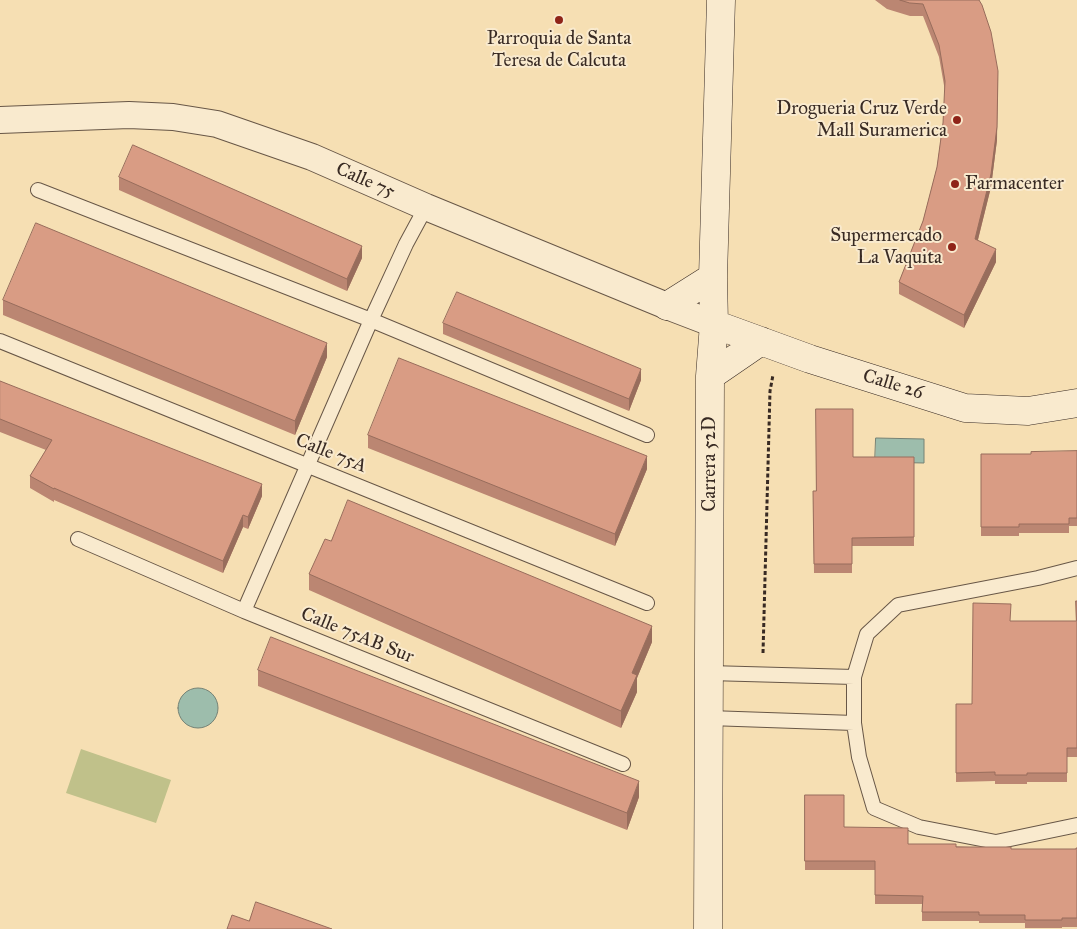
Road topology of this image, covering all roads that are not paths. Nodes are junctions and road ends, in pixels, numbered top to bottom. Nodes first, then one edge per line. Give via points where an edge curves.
1 (721, 0) edge
2 (0, 120) edge
3 (38, 190) dead end
4 (426, 207) junction
5 (713, 277) junction
6 (667, 306) junction
7 (371, 320) junction
8 (714, 324) junction
9 (0, 341) edge
10 (770, 344) junction
11 (710, 376) junction
12 (1077, 403) edge
13 (647, 435) dead end
14 (308, 465) junction
15 (78, 539) dead end
16 (1077, 568) edge
17 (647, 602) dead end
18 (244, 611) junction
19 (710, 674) junction
20 (854, 677) junction
21 (710, 718) junction
22 (854, 723) junction
23 (623, 764) dead end
24 (1077, 825) edge
25 (708, 929) edge

1 - 5 street, Carrera 52D
2 - 4 street, Calle 75 via 129,114 217,124 312,157
3 - 7 lane
4 - 6 street, Calle 75
4 - 7 lane
5 - 6 street
5 - 8 street, Carrera 52D
6 - 8 street, Calle 75
7 - 13 lane
7 - 14 lane
8 - 10 street, Calle 26
8 - 11 street, Carrera 52D
9 - 14 lane, Calle 75A
10 - 11 street
10 - 12 street, Calle 26 via 965,408 1028,411
11 - 19 street, Carrera 52D
14 - 17 lane, Calle 75A
14 - 18 lane
15 - 18 lane, Calle 75AB Sur
16 - 20 lane via 898,605 867,634
18 - 23 lane, Calle 75AB Sur
19 - 20 lane
19 - 21 street, Carrera 52D
20 - 22 lane
21 - 22 lane
21 - 25 street, Carrera 52D
22 - 24 lane via 859,757 874,808 919,828 996,842

